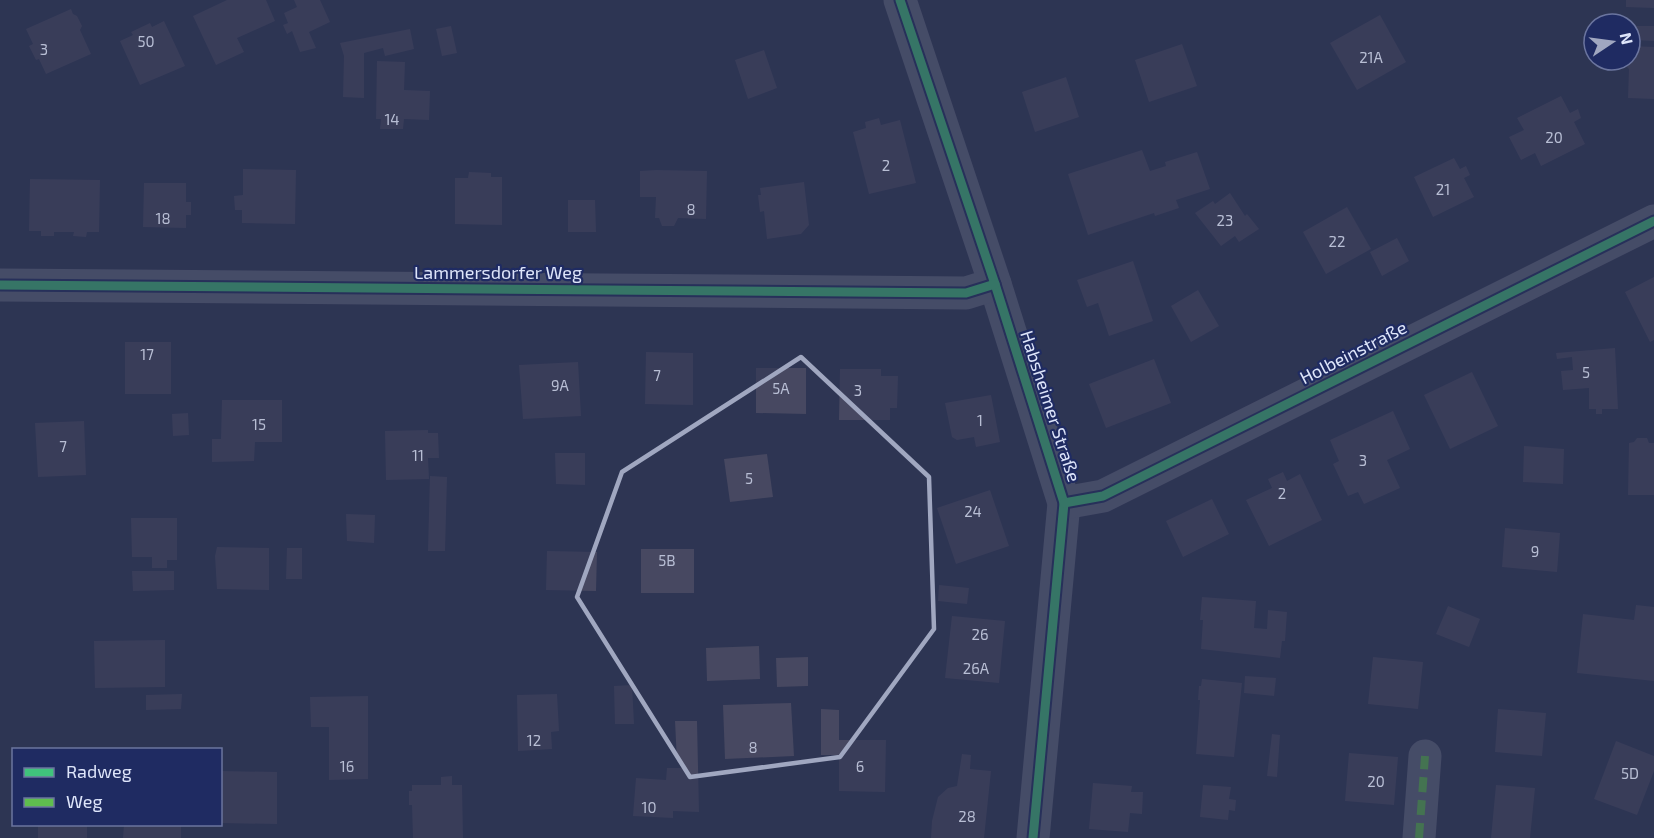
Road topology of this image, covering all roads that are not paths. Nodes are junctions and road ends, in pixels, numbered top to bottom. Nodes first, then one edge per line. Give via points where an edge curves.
1 (900, 0) edge
2 (1654, 221) edge
3 (995, 284) junction
4 (0, 285) edge
5 (1064, 503) junction
6 (1425, 756) dead end
7 (1032, 838) edge
8 (1419, 838) edge

1 - 3 street, Habsheimer Straße
2 - 5 street, Holbeinstraße via 1103,496
3 - 4 street, Lammersdorfer Weg via 966,293
3 - 5 street, Habsheimer Straße
5 - 7 street, Habsheimer Straße
6 - 8 street

